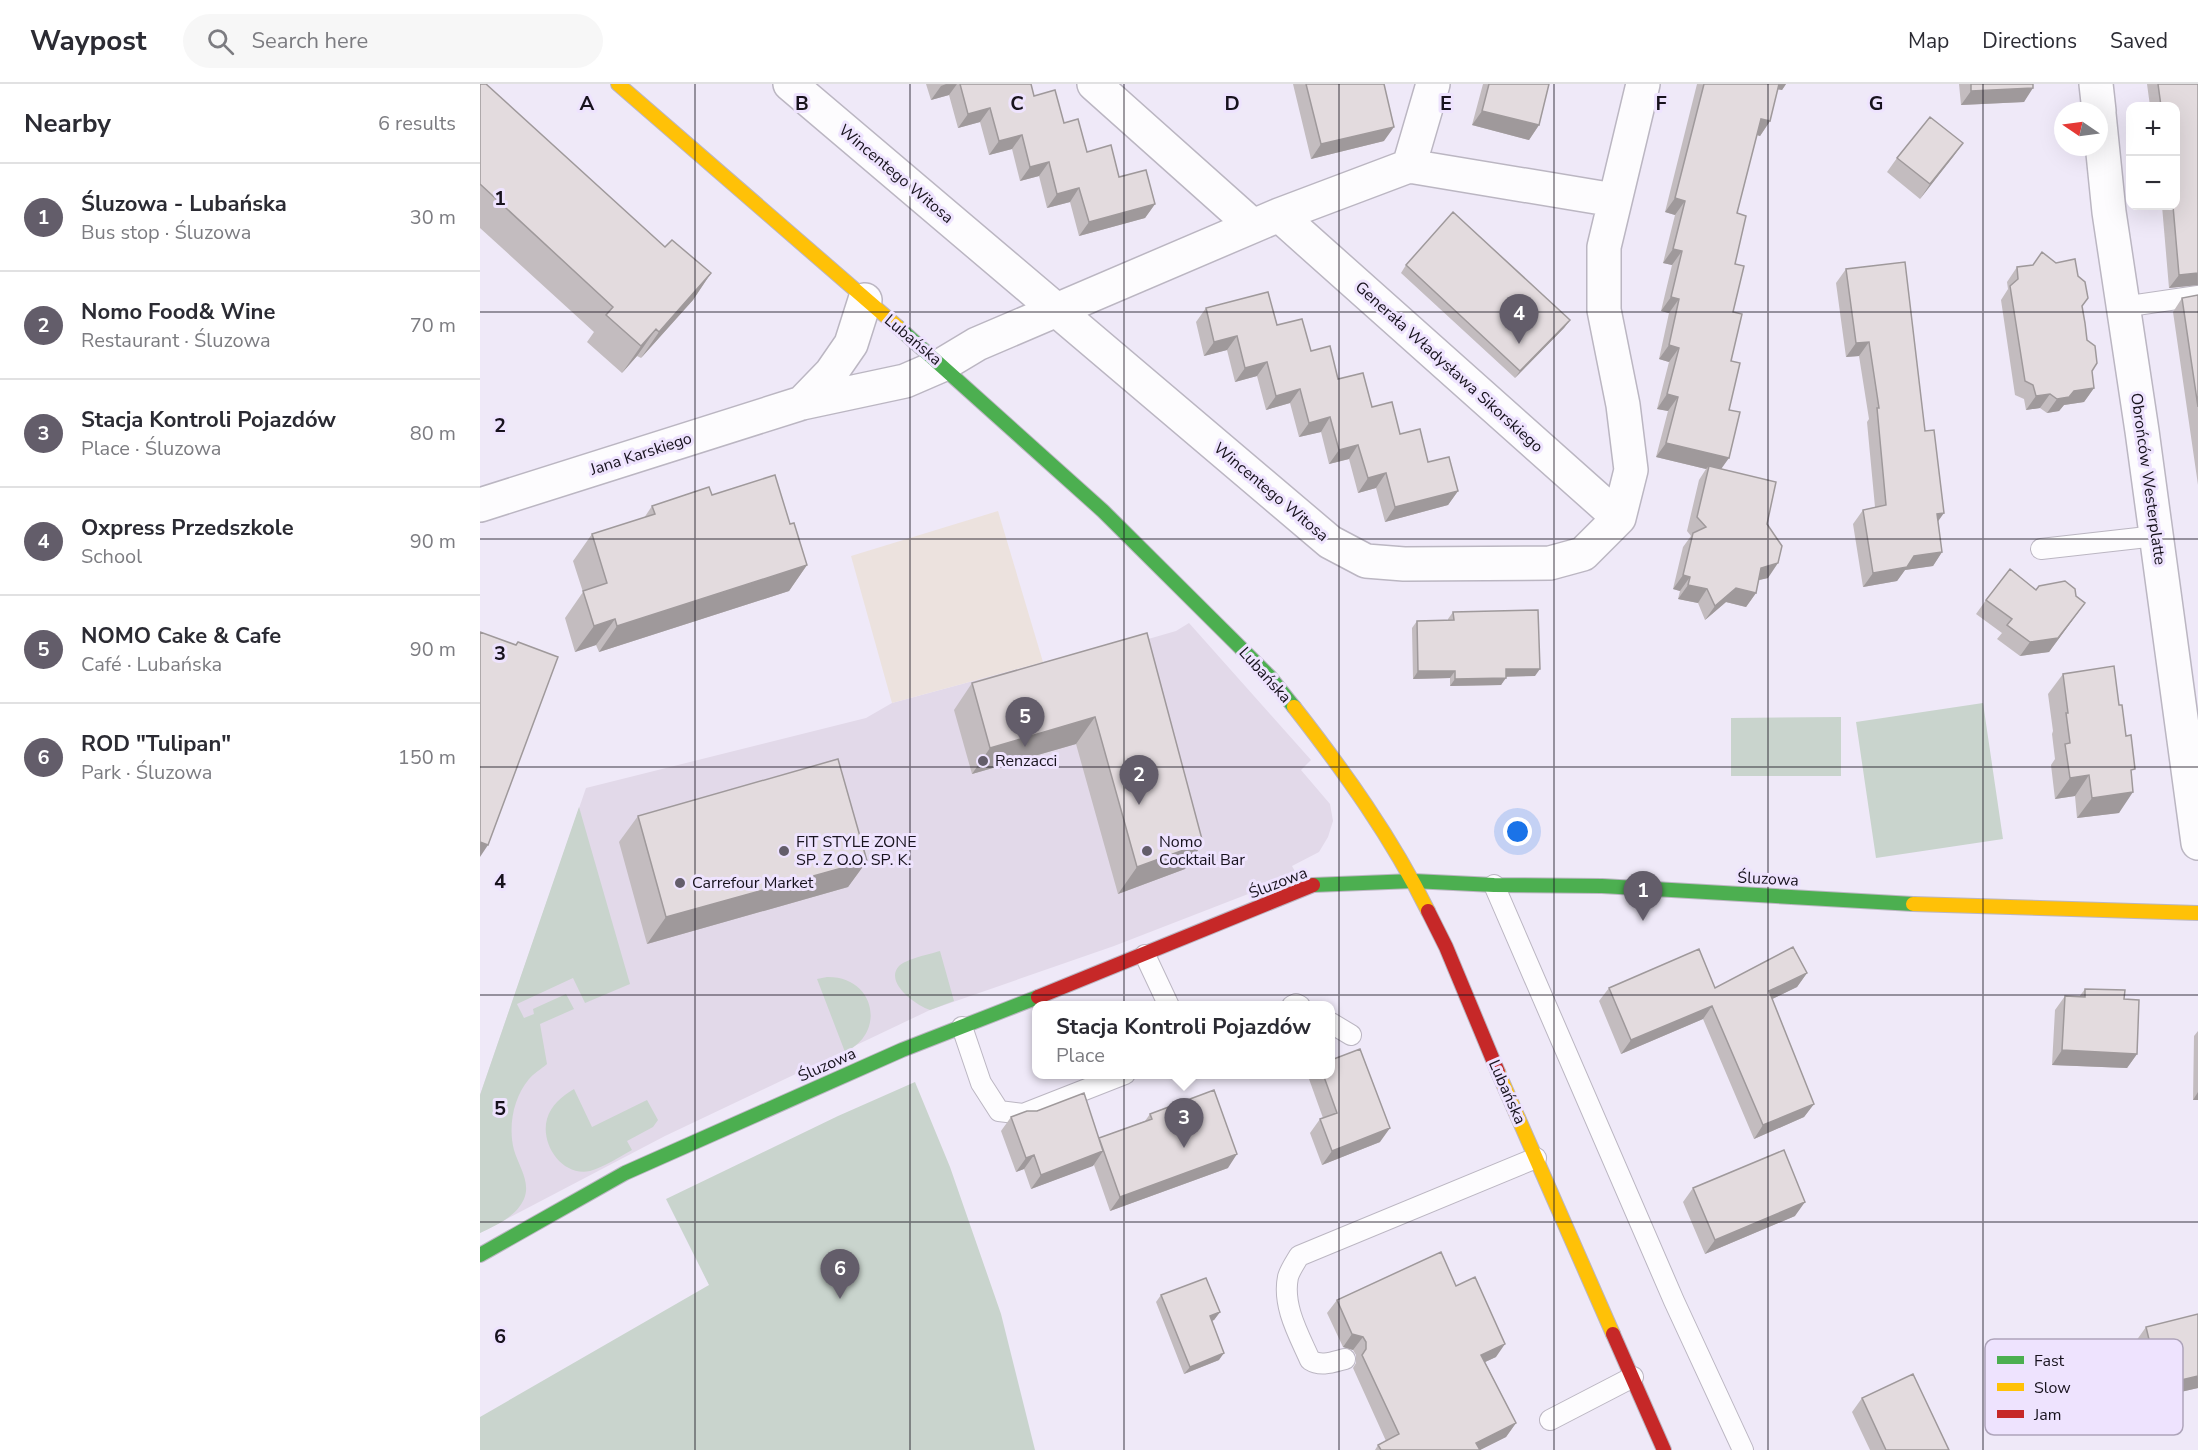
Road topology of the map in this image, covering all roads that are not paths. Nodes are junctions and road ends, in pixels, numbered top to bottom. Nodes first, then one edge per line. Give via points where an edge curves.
1 (618, 84) edge
2 (790, 84) edge
3 (1094, 84) edge
4 (1433, 84) edge
5 (1643, 84) edge
6 (2096, 84) edge
7 (2098, 102) edge
8 (2103, 156) edge
9 (1409, 166) junction
10 (1614, 200) junction
11 (1266, 220) junction
12 (2198, 296) edge
13 (865, 300) junction
14 (2123, 307) junction
15 (1057, 311) junction
16 (942, 365) junction
17 (802, 403) junction
18 (480, 505) edge
19 (1619, 518) junction
20 (2156, 536) junction
21 (2041, 549) dead end
22 (2198, 843) edge
23 (1413, 881) junction
24 (1494, 885) junction
25 (2198, 913) edge
26 (1145, 954) junction
27 (1166, 1001) edge
28 (1335, 1025) edge
29 (962, 1027) junction
30 (1352, 1035) dead end
31 (1112, 1079) edge
32 (1536, 1158) junction
33 (480, 1255) edge
34 (1345, 1359) dead end
35 (1633, 1377) junction
36 (1550, 1420) dead end
37 (1664, 1450) edge
38 (1743, 1450) edge

1 - 13 street, Lubańska
2 - 15 street, Wincentego Witosa
3 - 11 street, Generała Władysława Sikorskiego
4 - 9 street
5 - 10 street
6 - 7 street, Obrońców Westerplatte
8 - 14 street, Obrońców Westerplatte
9 - 10 street
9 - 11 street
10 - 19 street via 1604,247 1604,310 1631,470
11 - 15 street
11 - 19 street, Generała Władysława Sikorskiego
12 - 14 lane
13 - 16 street, Lubańska
13 - 17 street, Jana Karskiego via 851,344 831,373
14 - 20 street, Obrońców Westerplatte
15 - 16 street via 977,344
15 - 19 street, Wincentego Witosa via 1330,542 1366,561 1550,563 1583,554
16 - 17 street, Jana Karskiego via 904,381
16 - 23 street, Lubańska via 1103,511 1270,677 1339,765
17 - 18 street, Jana Karskiego
20 - 21 lane
20 - 22 street, Obrońców Westerplatte
23 - 24 street, Śluzowa
23 - 26 street, Śluzowa via 1316,884
23 - 32 street, Lubańska via 1446,947
24 - 25 street, Śluzowa via 1602,886 1938,905
24 - 38 lane via 1674,1301
26 - 27 lane
26 - 29 street, Śluzowa
28 - 30 lane
29 - 31 lane via 981,1083 999,1111 1023,1114
29 - 33 street, Śluzowa via 626,1173
32 - 34 lane via 1299,1256 1288,1275 1287,1290 1290,1313 1310,1360 1325,1364
32 - 35 street, Lubańska
35 - 36 lane
35 - 37 street, Lubańska

